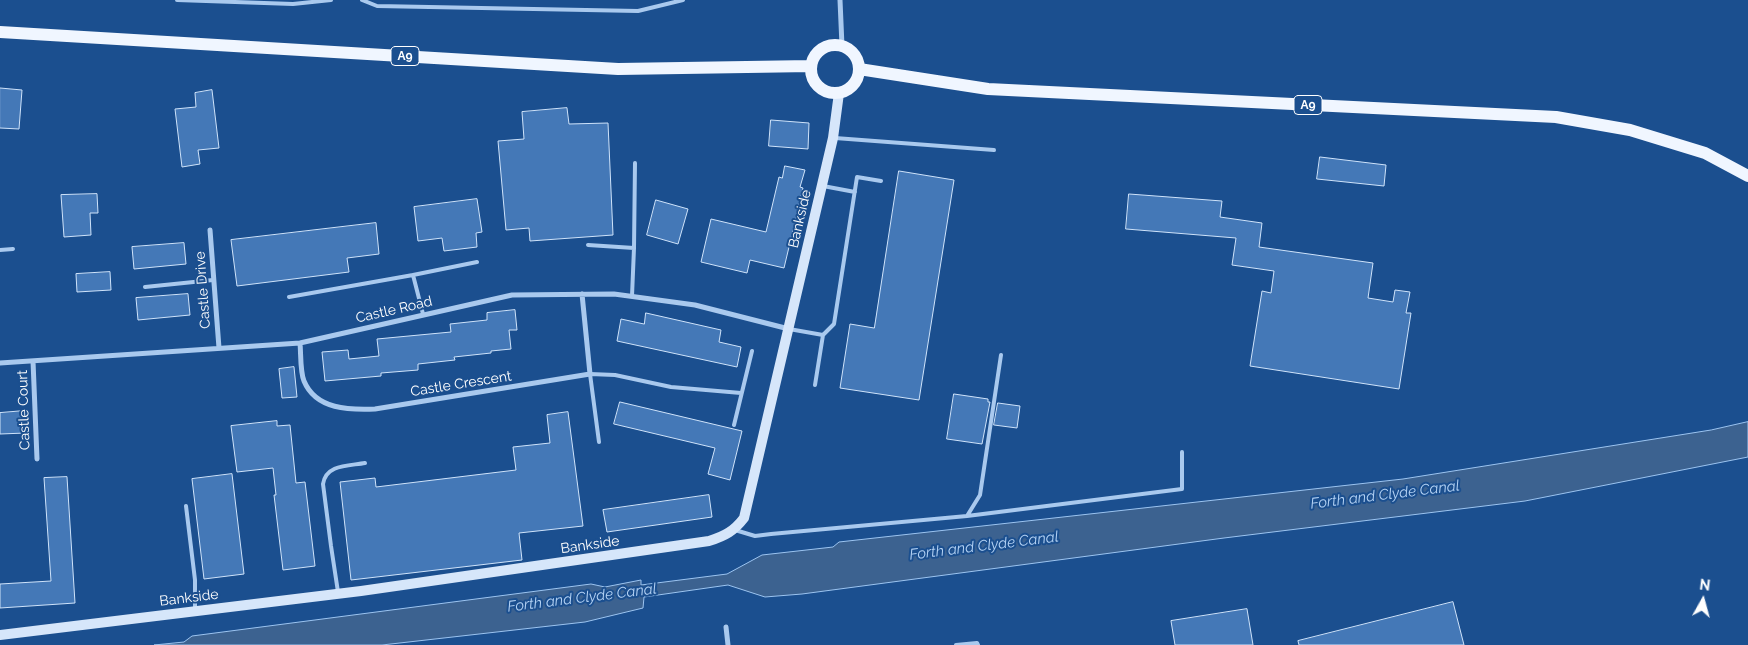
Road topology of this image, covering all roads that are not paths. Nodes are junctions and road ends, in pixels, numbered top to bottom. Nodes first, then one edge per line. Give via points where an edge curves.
1 (176, 0) edge
2 (331, 0) edge
3 (362, 0) edge
4 (683, 0) edge
5 (840, 0) edge
6 (0, 32) edge
7 (842, 46) junction
8 (811, 66) junction
9 (859, 69) junction
10 (839, 93) junction
11 (833, 138) junction
12 (994, 150) dead end
13 (635, 163) dead end
14 (1748, 176) edge
15 (881, 181) dead end
16 (822, 186) junction
17 (855, 192) junction
18 (210, 230) dead end
19 (588, 244) dead end
20 (634, 248) junction
21 (13, 249) dead end
22 (0, 250) edge
23 (476, 262) dead end
24 (414, 275) junction
25 (213, 280) junction
26 (146, 287) dead end
27 (582, 294) junction
28 (632, 296) junction
29 (290, 297) dead end
30 (423, 314) junction
31 (789, 329) junction
32 (823, 335) junction
33 (300, 343) junction
34 (219, 348) junction
35 (752, 351) dead end
36 (1001, 355) dead end
37 (33, 361) junction
38 (0, 363) edge
39 (590, 374) junction
40 (815, 385) dead end
41 (742, 393) junction
42 (734, 425) dead end
43 (599, 442) dead end
44 (1182, 452) dead end
45 (37, 459) dead end
46 (365, 463) dead end
47 (186, 506) dead end
48 (967, 516) junction
49 (735, 530) junction
50 (339, 594) junction
51 (195, 612) junction
52 (726, 627) dead end
53 (0, 635) edge
54 (728, 645) edge
55 (956, 645) edge
56 (978, 645) edge

1 - 2 lane via 293,4
3 - 4 lane via 377,6 638,12
5 - 7 street
6 - 8 main road, A9 via 618,69
7 - 8 main road via 825,46 813,58
7 - 9 main road via 855,55
8 - 10 main road via 811,75 822,90
9 - 10 main road via 854,84
9 - 14 main road, A9 via 988,89 1556,118 1630,130 1705,153
10 - 11 street, Bankside
11 - 12 lane
11 - 16 street, Bankside
13 - 20 lane
15 - 17 lane via 858,177
16 - 17 lane
16 - 31 street, Bankside
17 - 32 lane via 834,324
18 - 25 street, Castle Drive
19 - 20 lane
20 - 28 lane
21 - 22 lane
23 - 24 lane
24 - 29 lane
24 - 30 lane
25 - 26 lane
25 - 34 street, Castle Drive
27 - 28 street, Castle Road
27 - 30 street, Castle Road via 512,295
27 - 39 street
28 - 31 street, Castle Road via 694,305
30 - 33 street, Castle Road
31 - 32 lane
31 - 49 street, Bankside via 744,518
32 - 40 lane
33 - 34 street, Castle Road
33 - 39 street, Castle Crescent via 304,381 312,393 326,404 346,410 375,409
34 - 37 street, Castle Road
35 - 41 lane
36 - 48 lane via 980,495
37 - 38 street, Castle Road
37 - 45 street, Castle Court
39 - 41 lane via 615,375 671,387
39 - 43 lane
41 - 42 lane
44 - 48 lane via 1182,489
46 - 50 lane via 338,467 324,477 330,546
47 - 51 lane via 195,580
48 - 49 lane via 755,536
49 - 50 street, Bankside via 709,541
50 - 51 street, Bankside
51 - 53 street, Bankside
52 - 54 street
55 - 56 lane

